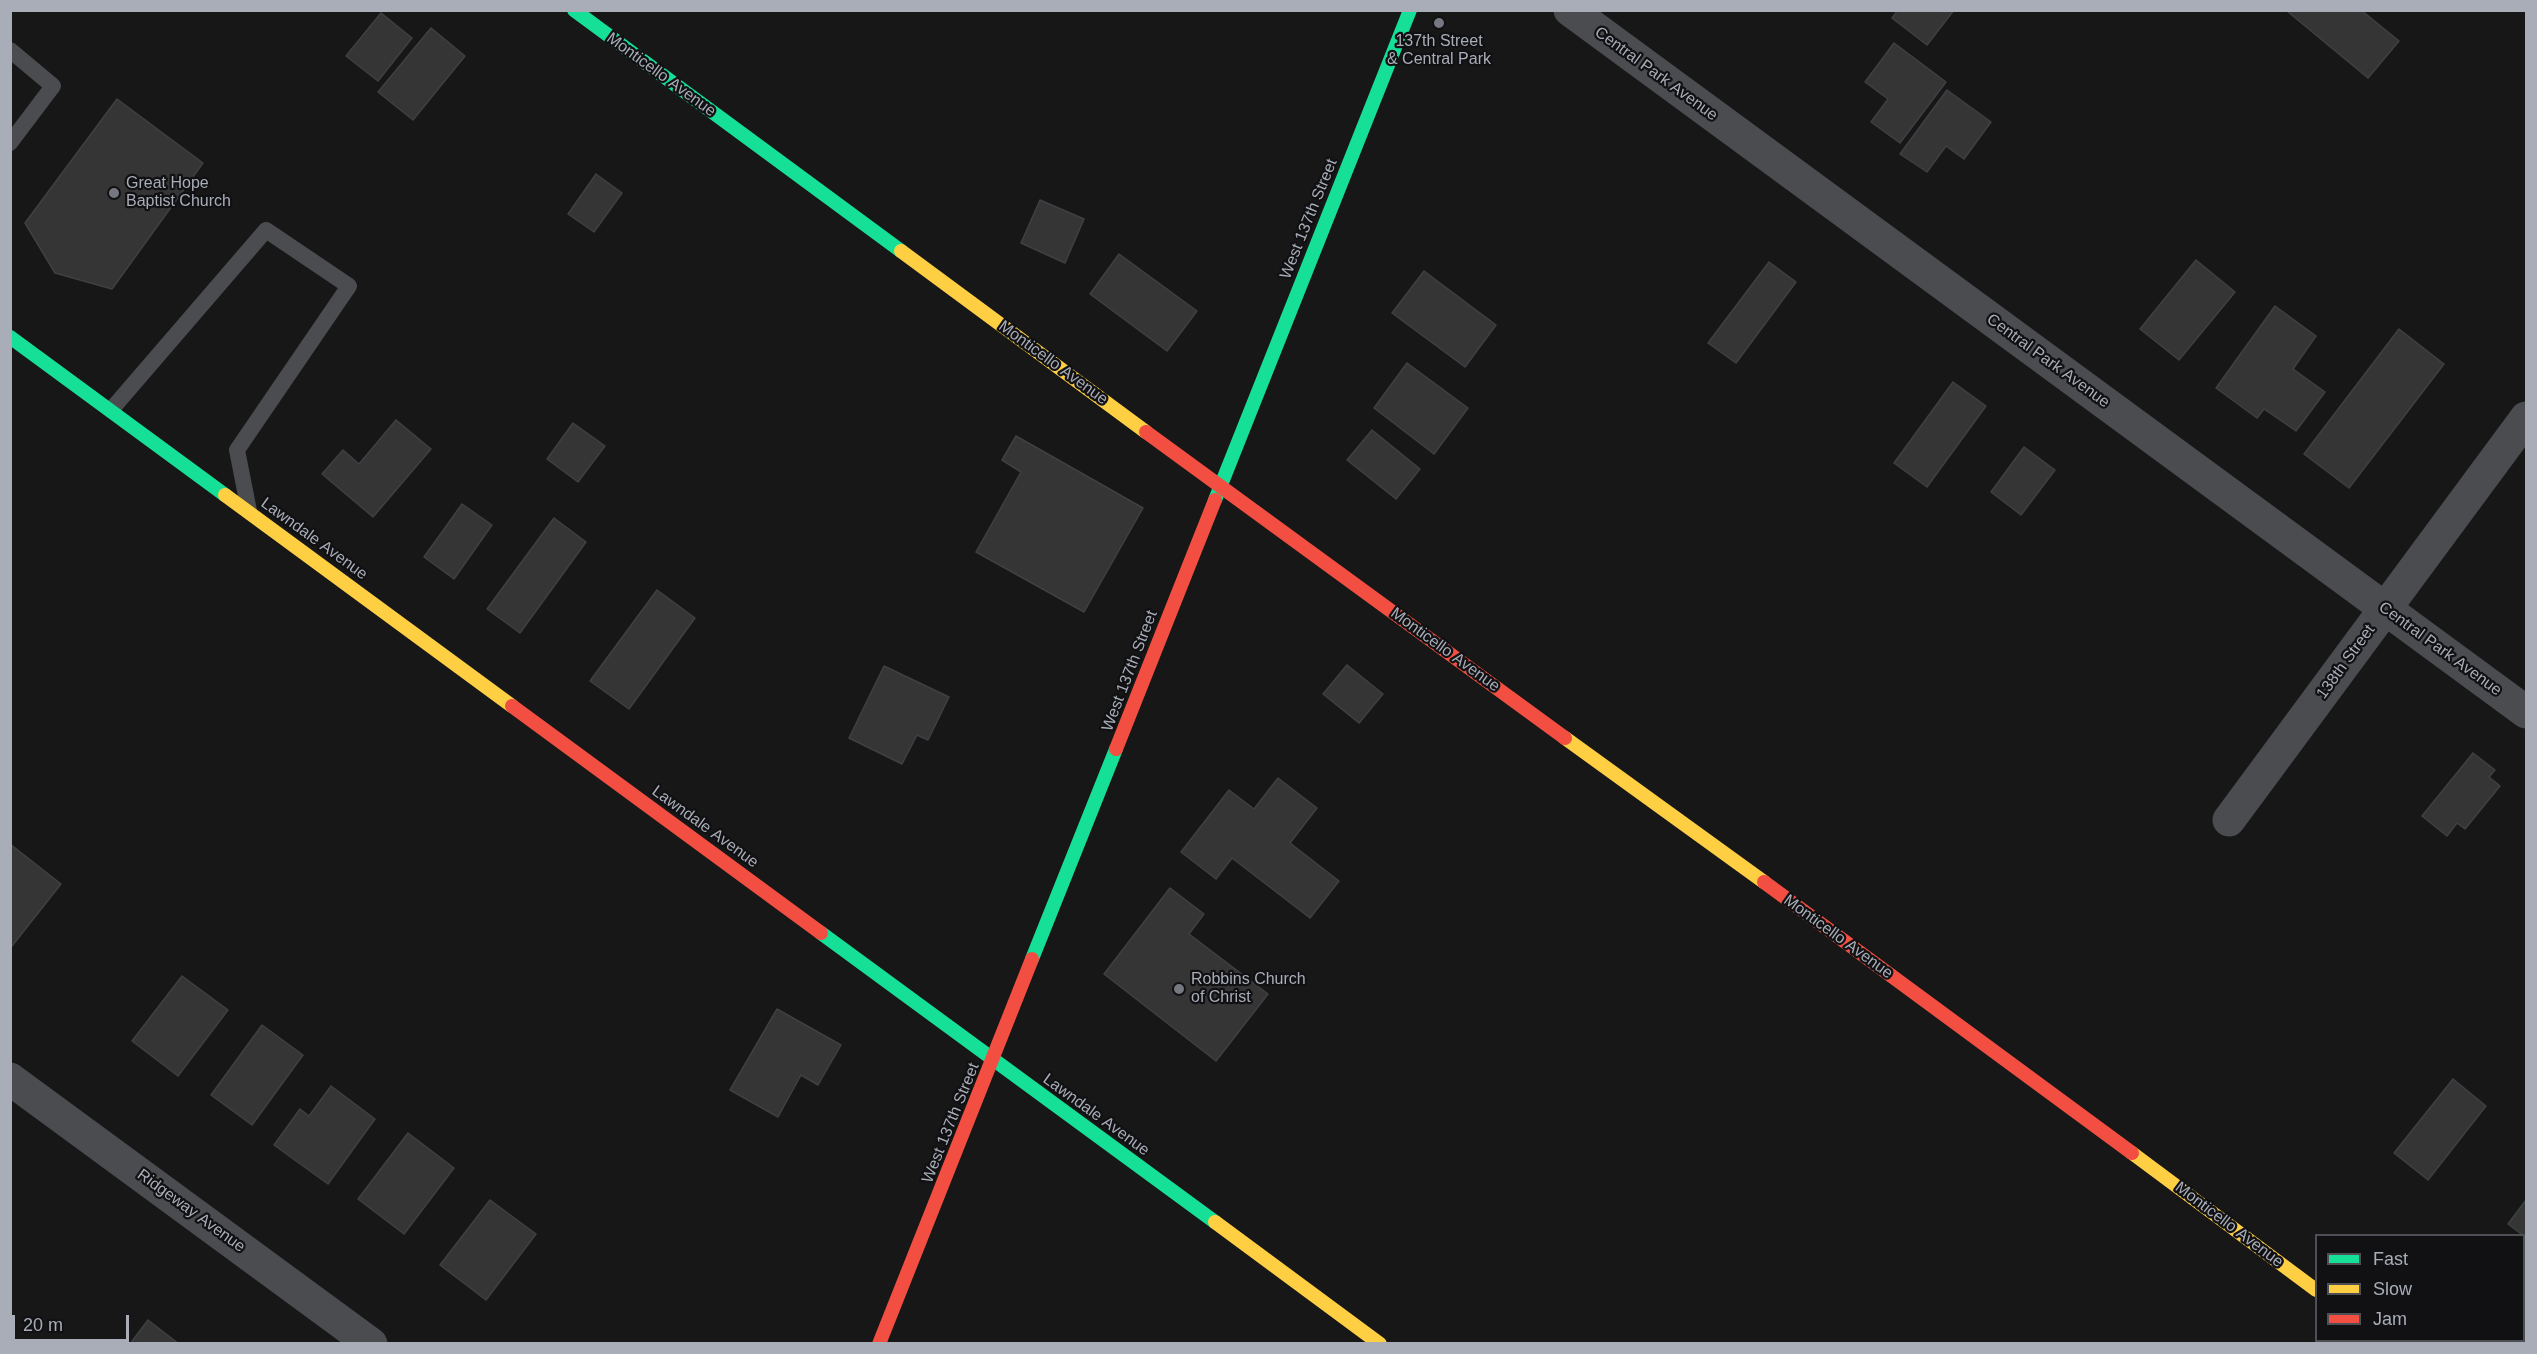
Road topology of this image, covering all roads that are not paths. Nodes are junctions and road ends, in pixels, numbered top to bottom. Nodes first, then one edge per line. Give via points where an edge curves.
1 (574, 10) edge
2 (1410, 10) edge
3 (1570, 10) edge
4 (10, 50) edge
5 (10, 143) edge
6 (10, 337) edge
7 (111, 410) junction
8 (2526, 418) edge
9 (1220, 486) junction
10 (250, 513) junction
11 (2385, 609) junction
12 (2526, 712) edge
13 (2229, 820) dead end
14 (994, 1060) junction
15 (10, 1080) edge
16 (2315, 1289) edge
17 (371, 1344) edge
18 (879, 1344) edge
19 (1380, 1344) edge

1 - 9 street, Monticello Avenue
2 - 9 street, West 137th Street
3 - 11 street, Central Park Avenue
4 - 5 lane via 53,86
6 - 7 street, Lawndale Avenue
7 - 10 street, Lawndale Avenue
7 - 10 lane via 266,230 349,286 237,450
8 - 11 street, 138th Street
9 - 14 street, West 137th Street
9 - 16 street, Monticello Avenue
10 - 14 street, Lawndale Avenue
11 - 12 street, Central Park Avenue
11 - 13 street, 138th Street
14 - 18 street, West 137th Street
14 - 19 street, Lawndale Avenue
15 - 17 street, Ridgeway Avenue

